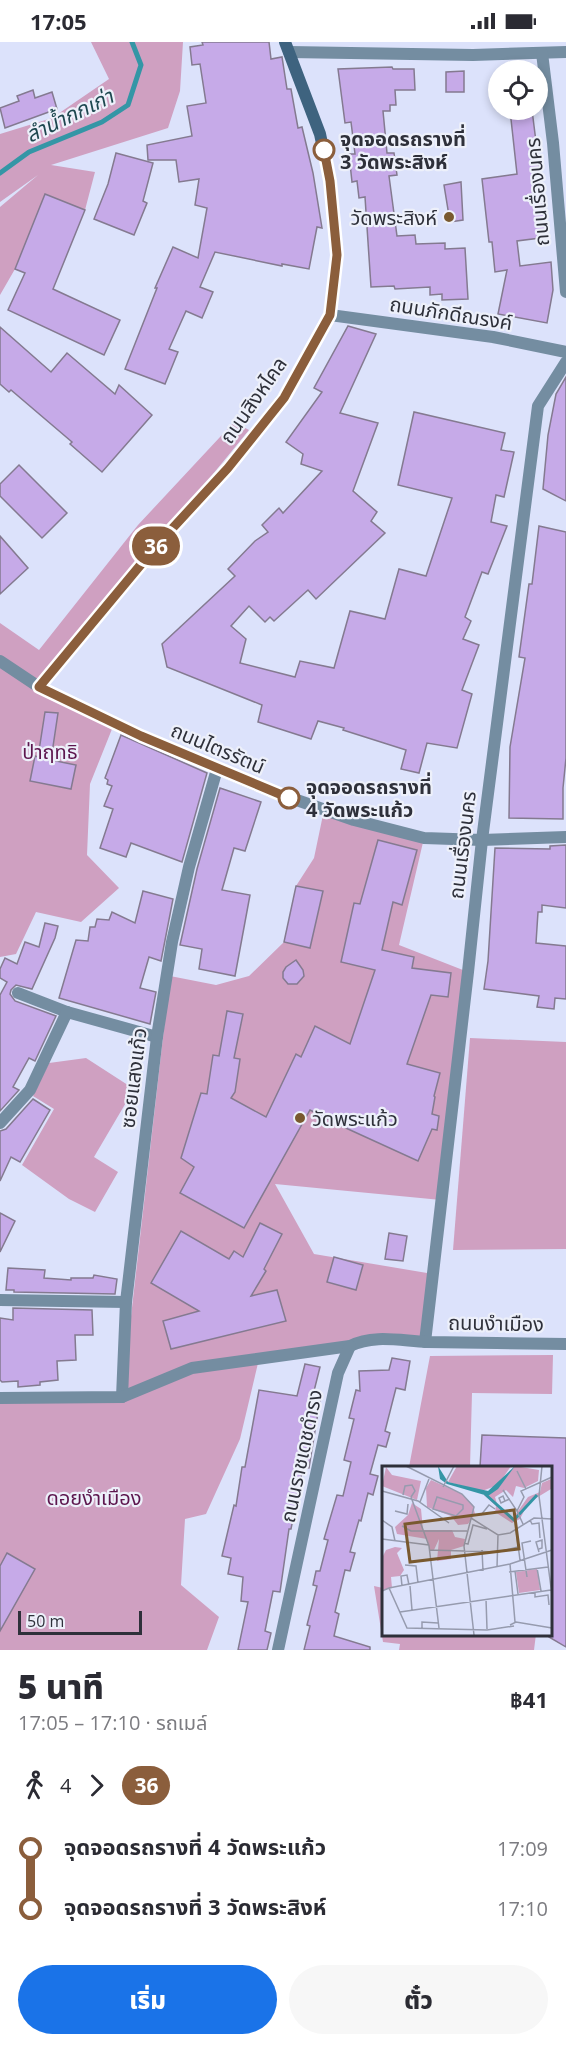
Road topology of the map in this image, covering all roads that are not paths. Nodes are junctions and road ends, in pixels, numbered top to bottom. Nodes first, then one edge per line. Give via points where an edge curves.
1 (287, 47) edge
2 (566, 52) edge
3 (542, 53) junction
4 (566, 292) edge
5 (330, 315) junction
6 (566, 352) edge
7 (566, 362) edge
8 (0, 661) edge
9 (39, 687) junction
10 (217, 769) junction
11 (566, 837) edge
12 (482, 840) junction
13 (18, 993) dead end
14 (67, 1012) junction
15 (157, 1036) junction
16 (0, 1123) edge
17 (0, 1300) edge
18 (126, 1302) junction
19 (425, 1342) junction
20 (566, 1344) edge
21 (350, 1346) junction
22 (122, 1397) junction
23 (0, 1398) edge
24 (278, 1650) edge

1 - 3 street via 473,55
1 - 5 main road, ถนนสิงหไคล via 320,134 330,181 337,255
2 - 3 street
3 - 4 street, ถนนเรื่องนคร
5 - 6 street, ถนนภักดีณรงค์ via 493,337
5 - 9 main road, ถนนสิงหไคล via 284,398
7 - 12 street, ถนนเรื่องนคร via 538,406
8 - 9 street, ถนนไตรรัตน์
9 - 10 street, ถนนไตรรัตน์
10 - 12 street, ถนนไตรรัตน์ via 354,820 424,838
10 - 15 street, ซอยแสงแก้ว via 179,910
11 - 12 street, ถนนไตรรัตน์
12 - 19 street, ถนนเรื่องนคร
13 - 14 street
14 - 15 street
14 - 16 street via 30,1090
15 - 18 street, ซอยแสงแก้ว
17 - 18 street
18 - 22 street, ซอยแสงแก้ว
19 - 20 street, ถนนงำเมือง
19 - 21 street via 374,1338
21 - 22 street via 192,1368
21 - 24 street, ถนนราชเดชดำรง via 338,1373
22 - 23 street

